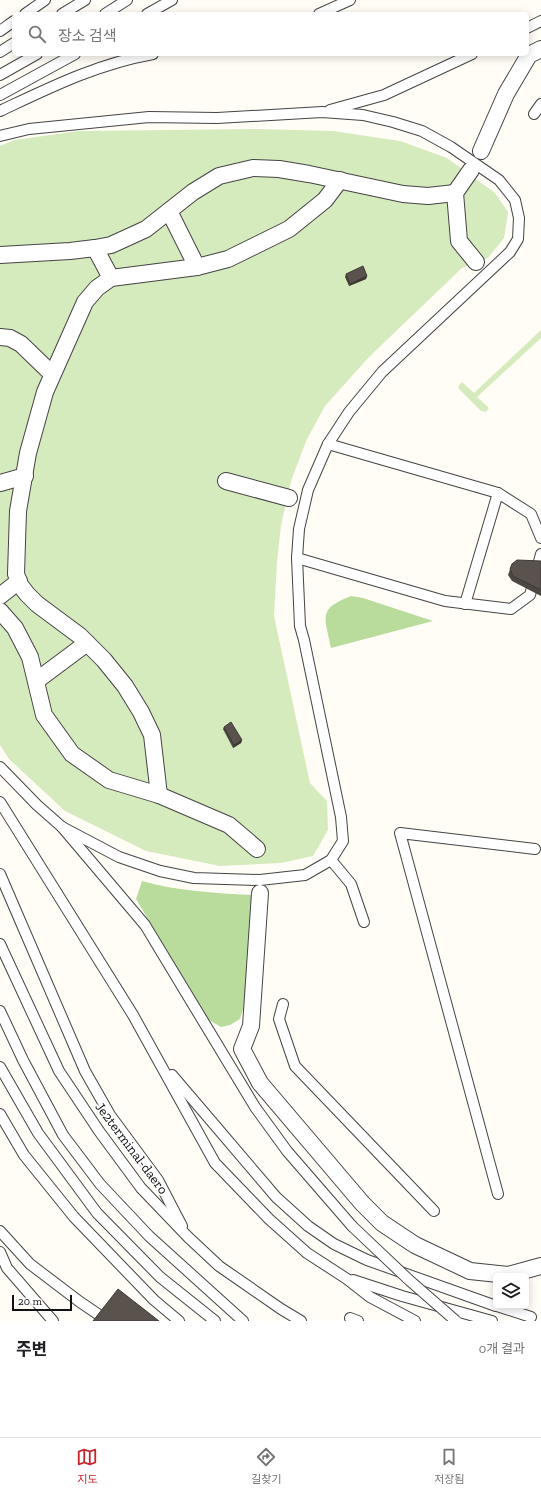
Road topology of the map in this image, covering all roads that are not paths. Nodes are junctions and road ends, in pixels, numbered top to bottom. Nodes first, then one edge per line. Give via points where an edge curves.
1 (45, 0) edge
2 (85, 0) edge
3 (128, 0) edge
4 (172, 0) edge
5 (350, 0) edge
6 (27, 12) edge
7 (65, 12) edge
8 (108, 12) edge
9 (151, 12) edge
10 (323, 12) edge
11 (541, 21) edge
12 (12, 22) edge
13 (529, 27) edge
14 (0, 31) edge
15 (12, 44) edge
16 (541, 49) edge
17 (0, 52) edge
18 (529, 55) edge
19 (33, 56) edge
20 (71, 56) edge
21 (141, 56) edge
22 (468, 56) edge
23 (528, 56) edge
24 (0, 75) edge
25 (0, 95) edge
26 (541, 104) edge
27 (0, 111) edge
28 (322, 112) junction
29 (534, 114) dead end
30 (0, 136) edge
31 (481, 151) dead end
32 (471, 170) dead end
33 (340, 180) junction
34 (455, 193) junction
35 (169, 211) junction
36 (95, 248) junction
37 (0, 255) edge
38 (476, 262) dead end
39 (197, 267) junction
40 (111, 278) junction
41 (0, 337) edge
42 (52, 374) junction
43 (328, 444) junction
44 (25, 476) junction
45 (226, 481) dead end
46 (0, 483) edge
47 (498, 493) junction
48 (289, 498) dead end
49 (541, 538) edge
50 (541, 554) edge
51 (297, 558) junction
52 (19, 581) junction
53 (0, 596) edge
54 (466, 604) junction
55 (0, 611) edge
56 (87, 643) junction
57 (36, 681) junction
58 (0, 767) edge
59 (159, 795) junction
60 (0, 802) edge
61 (62, 827) junction
62 (535, 849) dead end
63 (257, 850) dead end
64 (331, 860) junction
65 (0, 874) edge
66 (260, 893) dead end
67 (364, 922) dead end
68 (0, 944) edge
69 (283, 1004) dead end
70 (0, 1011) edge
71 (158, 1058) junction
72 (0, 1067) edge
73 (0, 1114) edge
74 (498, 1194) dead end
75 (434, 1211) dead end
76 (0, 1230) edge
77 (188, 1237) junction
78 (0, 1252) edge
79 (541, 1266) edge
80 (347, 1279) junction
81 (493, 1305) edge
82 (506, 1309) edge
83 (531, 1317) dead end
84 (53, 1321) edge
85 (108, 1321) edge
86 (179, 1321) edge
87 (216, 1321) edge
88 (243, 1321) edge
89 (301, 1321) edge
90 (414, 1321) edge
91 (456, 1321) edge
92 (492, 1321) edge

1 - 6 lane
2 - 7 lane
3 - 8 lane
4 - 9 lane
5 - 10 lane
11 - 13 lane
12 - 14 lane
15 - 17 lane
16 - 18 street
19 - 24 lane
20 - 25 lane
21 - 27 lane via 77,76
22 - 28 lane via 384,95
23 - 31 street via 506,94
26 - 29 lane
28 - 30 lane via 217,118 149,117 29,129
28 - 43 lane via 363,115 422,131 500,180 515,200 519,218 518,238 510,252 382,372 349,412
32 - 34 street
33 - 34 street via 403,194 428,196
33 - 35 street via 279,169 254,168 219,176
33 - 39 street via 325,200 289,229 228,259
34 - 38 street via 459,241
35 - 36 street via 146,229 111,245
35 - 39 street
36 - 37 street
36 - 40 street
39 - 40 street
40 - 42 street via 97,288 86,302
41 - 42 street via 10,338 21,344
42 - 44 street via 28,453
43 - 47 lane
43 - 51 lane via 308,490 299,530
44 - 46 street
44 - 52 street via 18,517 16,574
45 - 48 street
47 - 49 lane via 531,514
47 - 54 lane
50 - 54 lane via 530,595 511,609
51 - 54 lane via 445,601
51 - 64 lane via 300,626 341,817 343,841
52 - 53 street
52 - 56 street via 37,604
55 - 57 street via 15,628 30,657
56 - 57 street
56 - 59 street via 125,686 152,735
57 - 59 street via 44,715 72,754 109,780
58 - 61 lane
59 - 63 street via 229,825
60 - 71 lane
61 - 64 lane via 119,857 160,871 194,878 260,880 305,875
61 - 91 lane, bridge via 145,925 255,1108 287,1151 352,1226
62 - 74 lane via 400,833
64 - 67 lane via 352,884
65 - 77 lane via 85,1071 110,1115 158,1180
66 - 79 street via 251,1026 242,1049 260,1083 362,1203 382,1223 415,1245 470,1271 508,1275
68 - 77 lane, Je2terminal-daero via 59,1071 99,1131 142,1188
69 - 75 lane via 279,1019 295,1066
70 - 88 lane via 63,1135 100,1184 149,1236
71 - 80 lane via 215,1163 269,1220 302,1249
71 - 81 lane via 276,1197 308,1226 334,1244 367,1260
72 - 87 lane via 38,1133 97,1213 160,1277
73 - 86 lane via 24,1155 74,1217 154,1300
76 - 85 lane via 30,1264
77 - 89 lane, Je2terminal-daero via 219,1266
78 - 84 lane via 7,1268
80 - 90 lane via 370,1297
80 - 92 lane
82 - 83 lane

